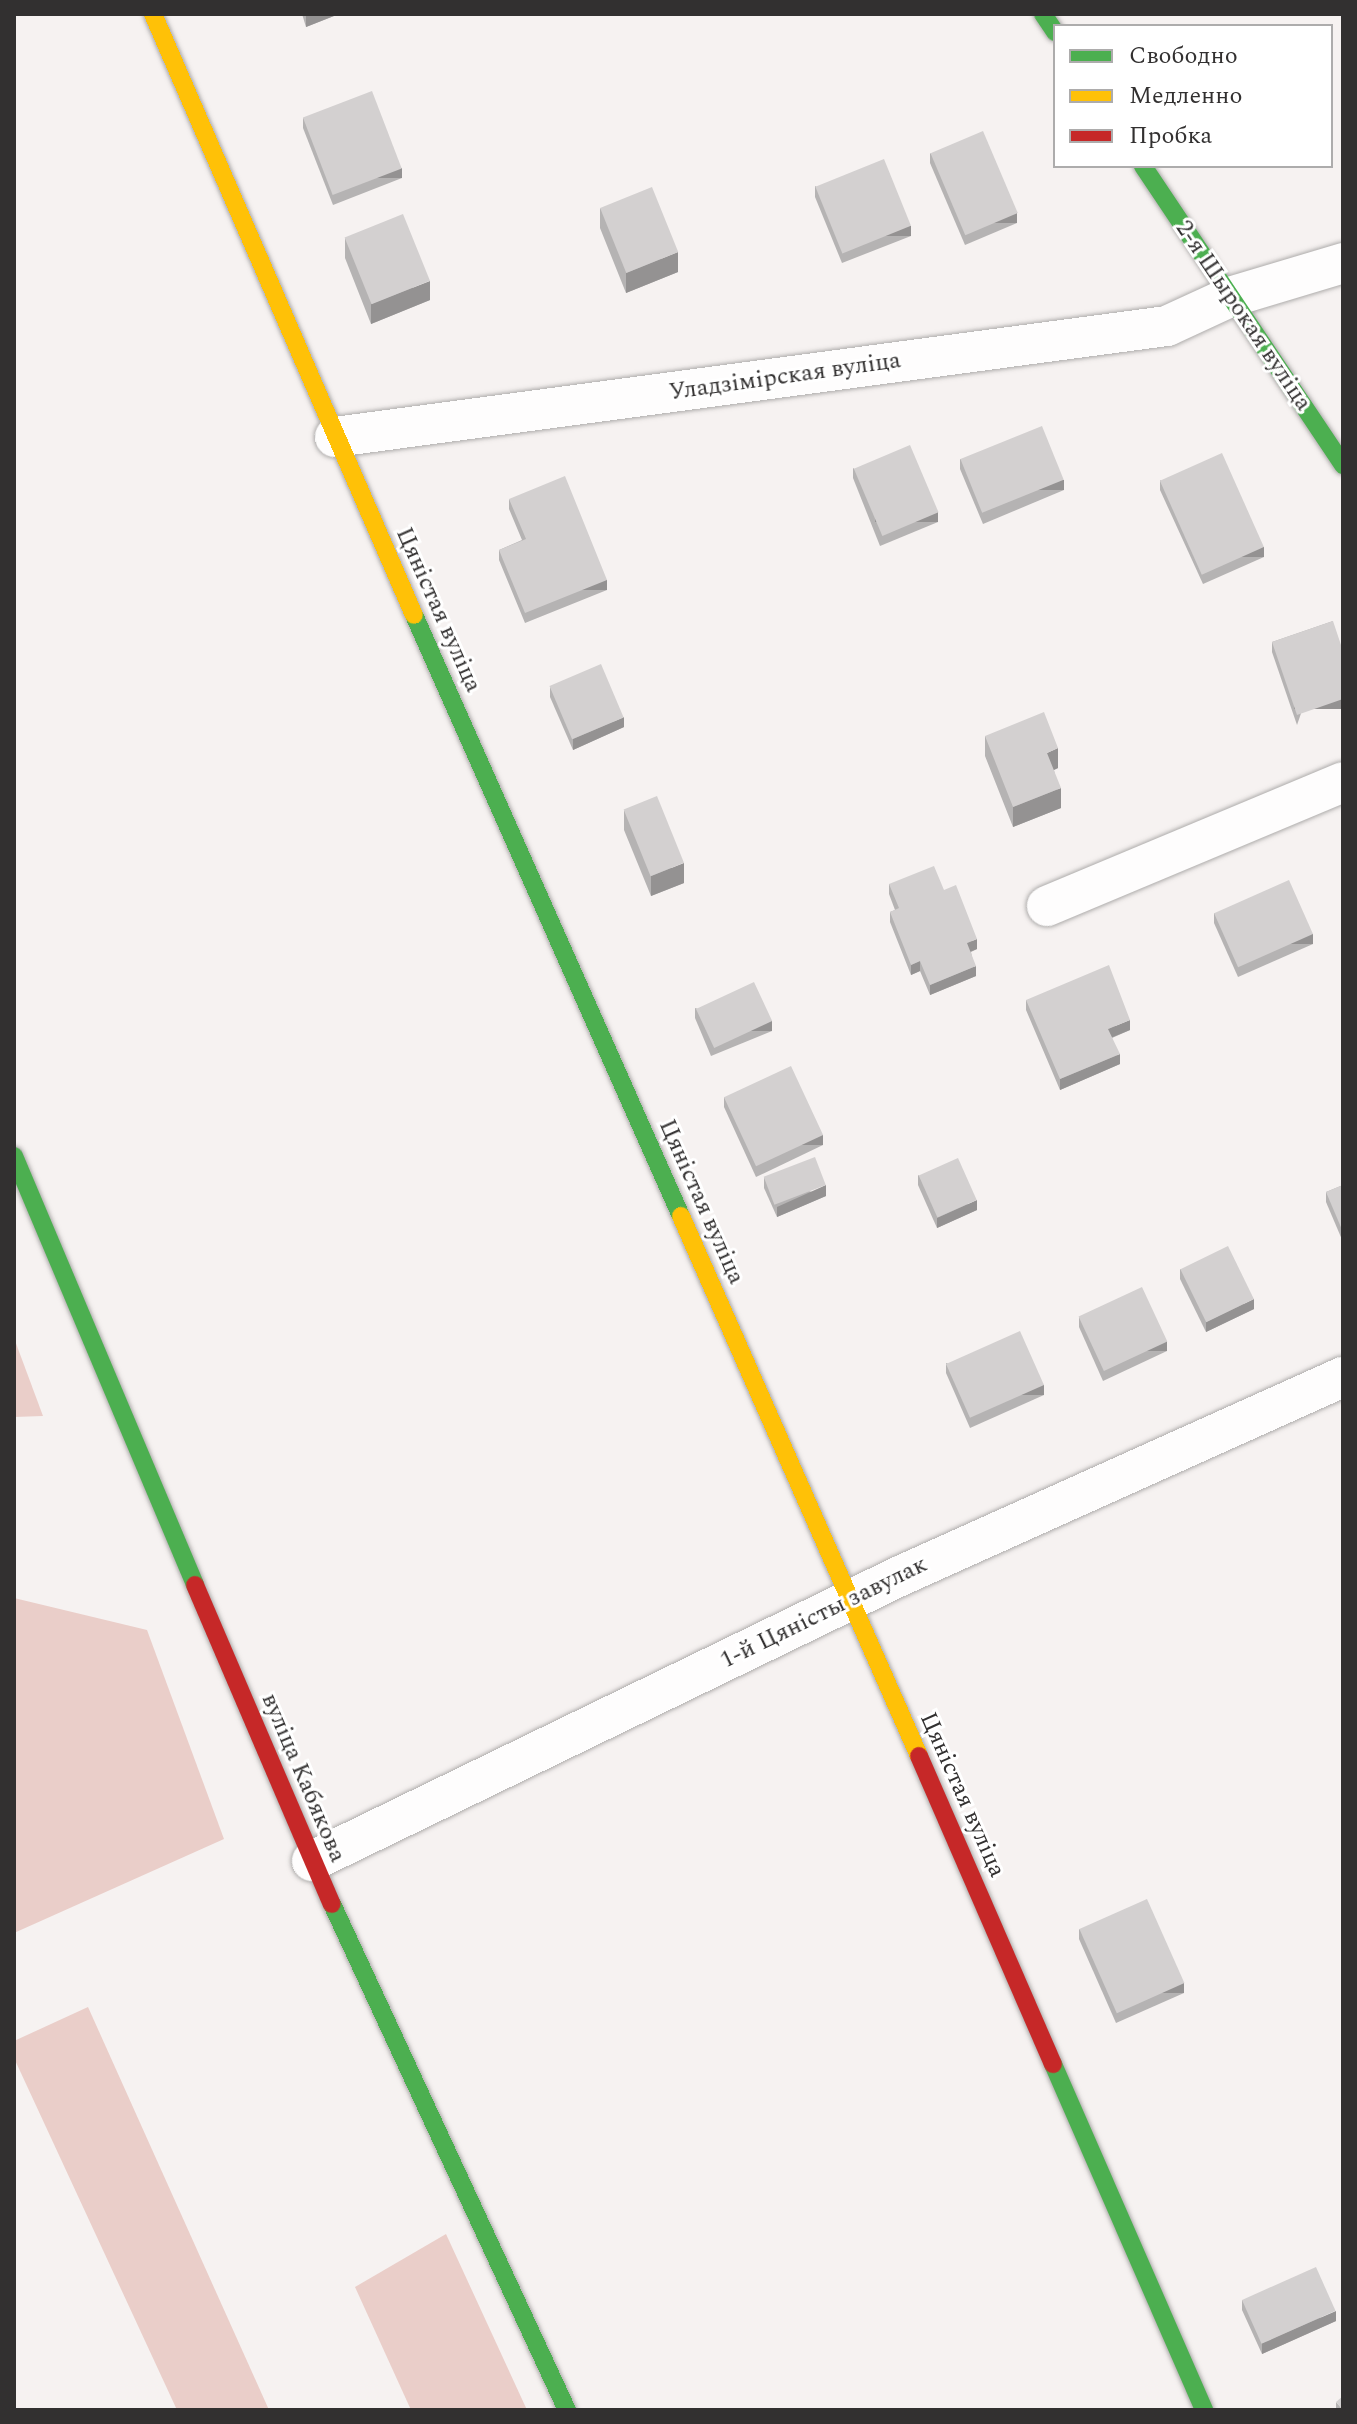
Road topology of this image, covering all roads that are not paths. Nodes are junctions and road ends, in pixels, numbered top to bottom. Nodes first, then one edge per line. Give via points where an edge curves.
1 (153, 14) edge
2 (1144, 168) edge
3 (1343, 263) edge
4 (1230, 297) junction
5 (335, 437) junction
6 (1343, 465) edge
7 (1343, 782) edge
8 (1047, 906) dead end
9 (14, 1156) edge
10 (1342, 1381) edge
11 (851, 1600) junction
12 (312, 1861) junction
13 (567, 2410) edge
14 (1204, 2410) edge

1 - 5 street, Цяністая вуліца
2 - 4 street, 2-я Шырокая вуліца
3 - 4 street, Уладзімірская вуліца
4 - 5 street, Уладзімірская вуліца via 1167,326
4 - 6 street, 2-я Шырокая вуліца
5 - 11 street, Цяністая вуліца
7 - 8 street
9 - 12 street, вуліца Кабякова
10 - 11 street, 1-й Цяністы завулак
11 - 12 street, 1-й Цяністы завулак
11 - 14 street, Цяністая вуліца
12 - 13 street, вуліца Кабякова

